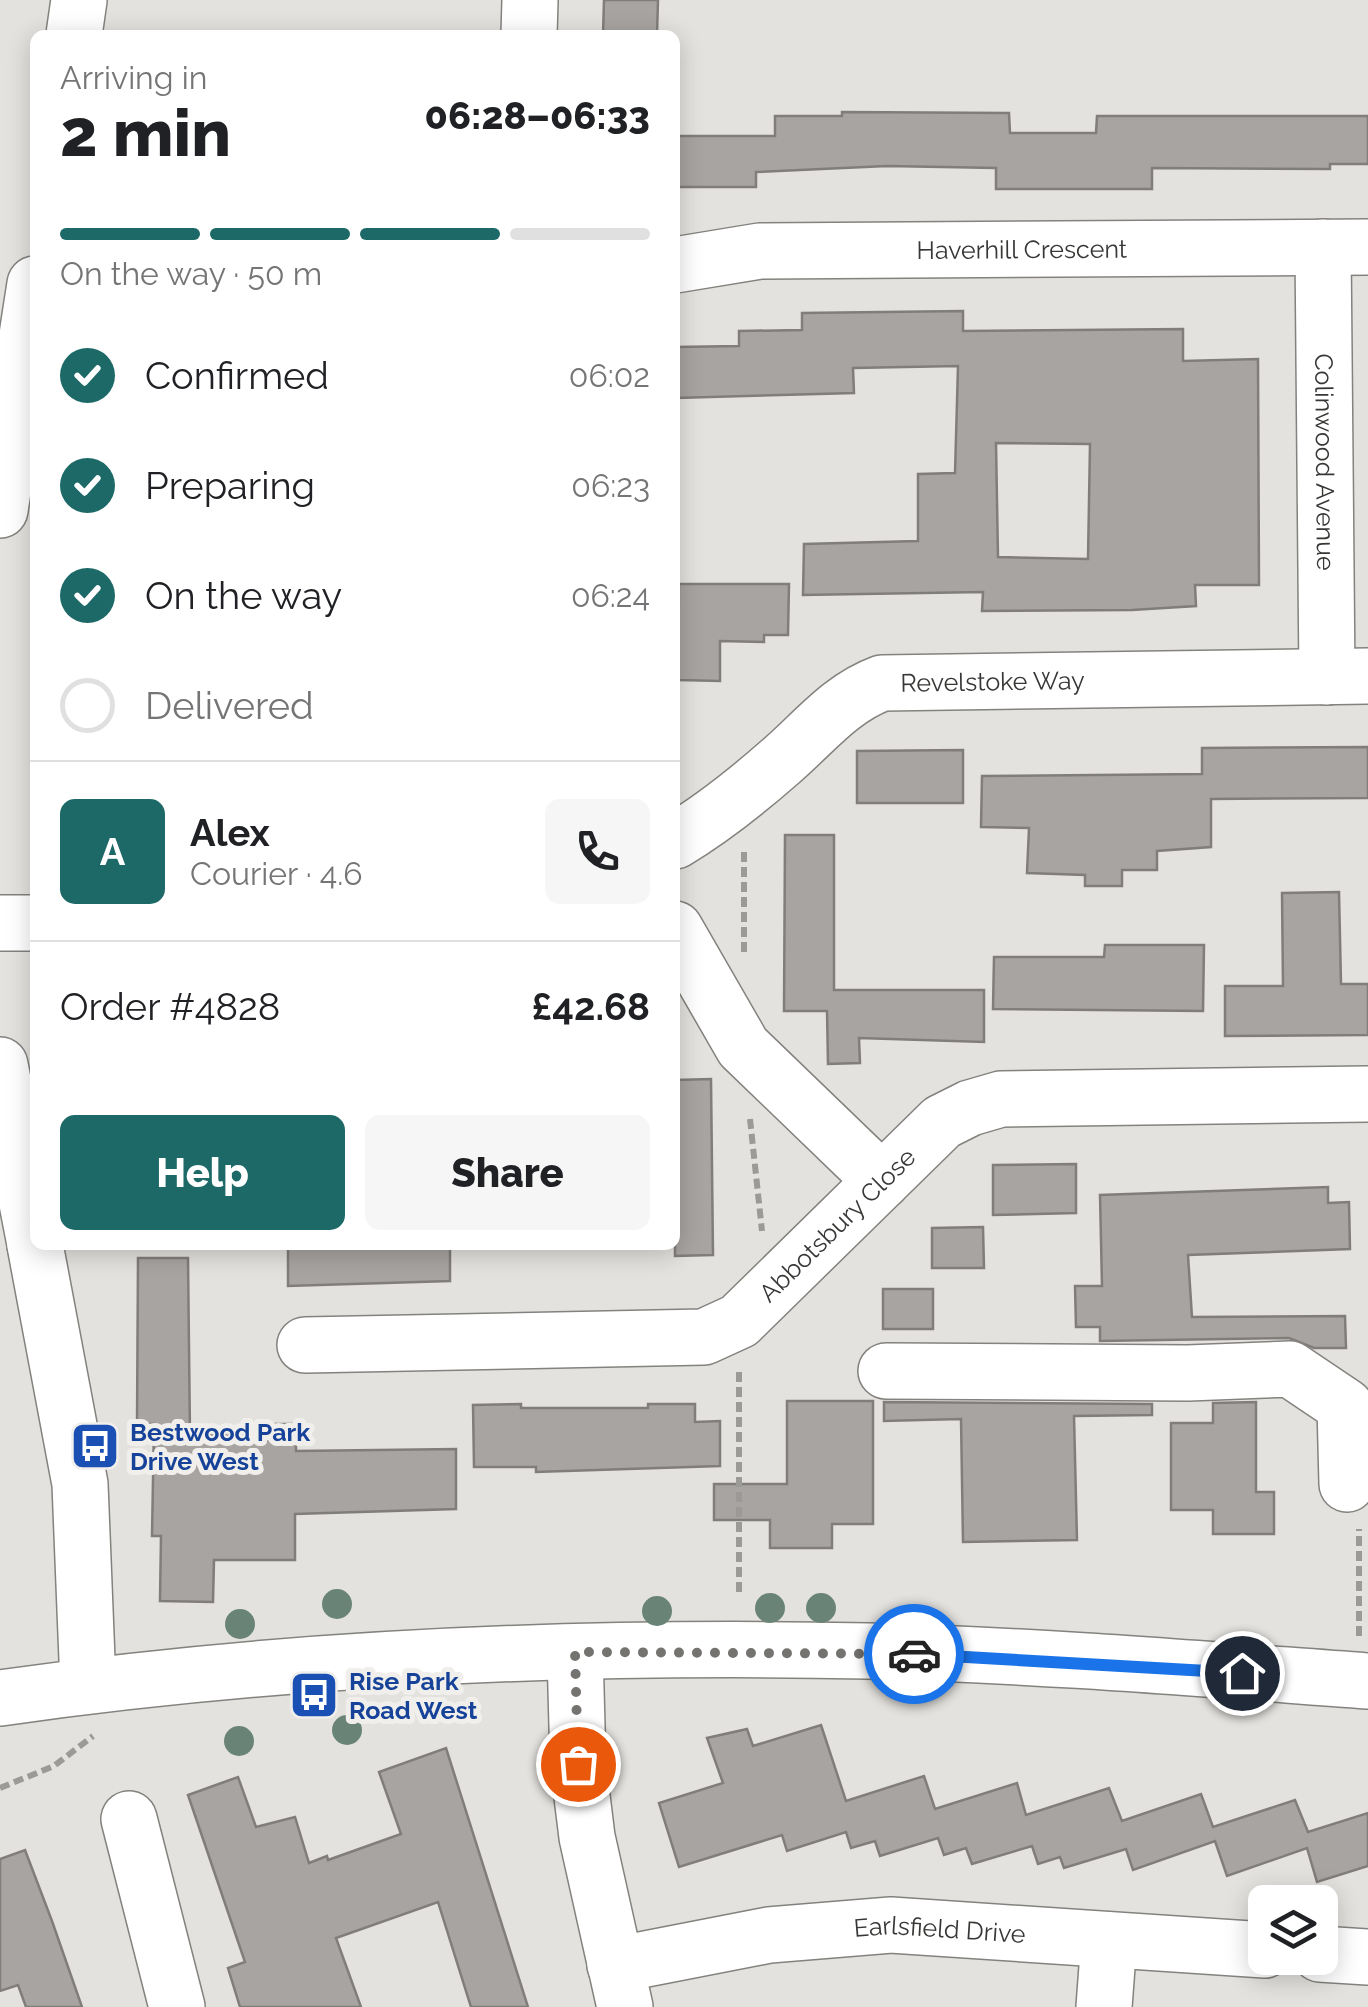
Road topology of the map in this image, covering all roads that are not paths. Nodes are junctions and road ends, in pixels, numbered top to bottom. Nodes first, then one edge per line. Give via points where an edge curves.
1 (79, 0) edge
2 (530, 0) edge
3 (75, 30) edge
4 (529, 30) edge
5 (1346, 247) edge
6 (680, 265) edge
7 (30, 316) edge
8 (0, 510) edge
9 (1347, 676) edge
10 (680, 838) edge
11 (0, 923) edge
12 (30, 923) edge
13 (680, 938) edge
14 (0, 1065) edge
15 (1368, 1094) edge
16 (882, 1181) junction
17 (30, 1218) edge
18 (36, 1250) edge
19 (305, 1345) dead end
20 (886, 1371) dead end
21 (1351, 1442) edge
22 (575, 1652) junction
23 (1363, 1659) edge
24 (112, 1682) junction
25 (0, 1698) edge
26 (129, 1819) dead end
27 (1109, 1940) junction
28 (1248, 1949) edge
29 (1338, 1956) edge
30 (1368, 1958) edge
31 (620, 1986) edge
32 (176, 2007) edge
33 (1104, 2007) edge

1 - 3 street
2 - 4 street
5 - 6 street, Haverhill Crescent via 760,251
5 - 9 street, Colinwood Avenue
7 - 8 street
9 - 10 street, Revelstoke Way via 882,683 837,708
11 - 12 street
13 - 16 street via 742,1046
14 - 17 street
15 - 16 street, Abbotsbury Close via 1000,1100 942,1122
16 - 19 street, Abbotsbury Close via 721,1332 684,1341
18 - 24 street
20 - 21 street via 1290,1369
22 - 23 street
22 - 24 street via 452,1654
22 - 31 street via 587,1837
24 - 25 street
26 - 32 street
27 - 28 street, Earlsfield Drive
27 - 31 street, Earlsfield Drive via 837,1927
27 - 33 street
29 - 30 street

